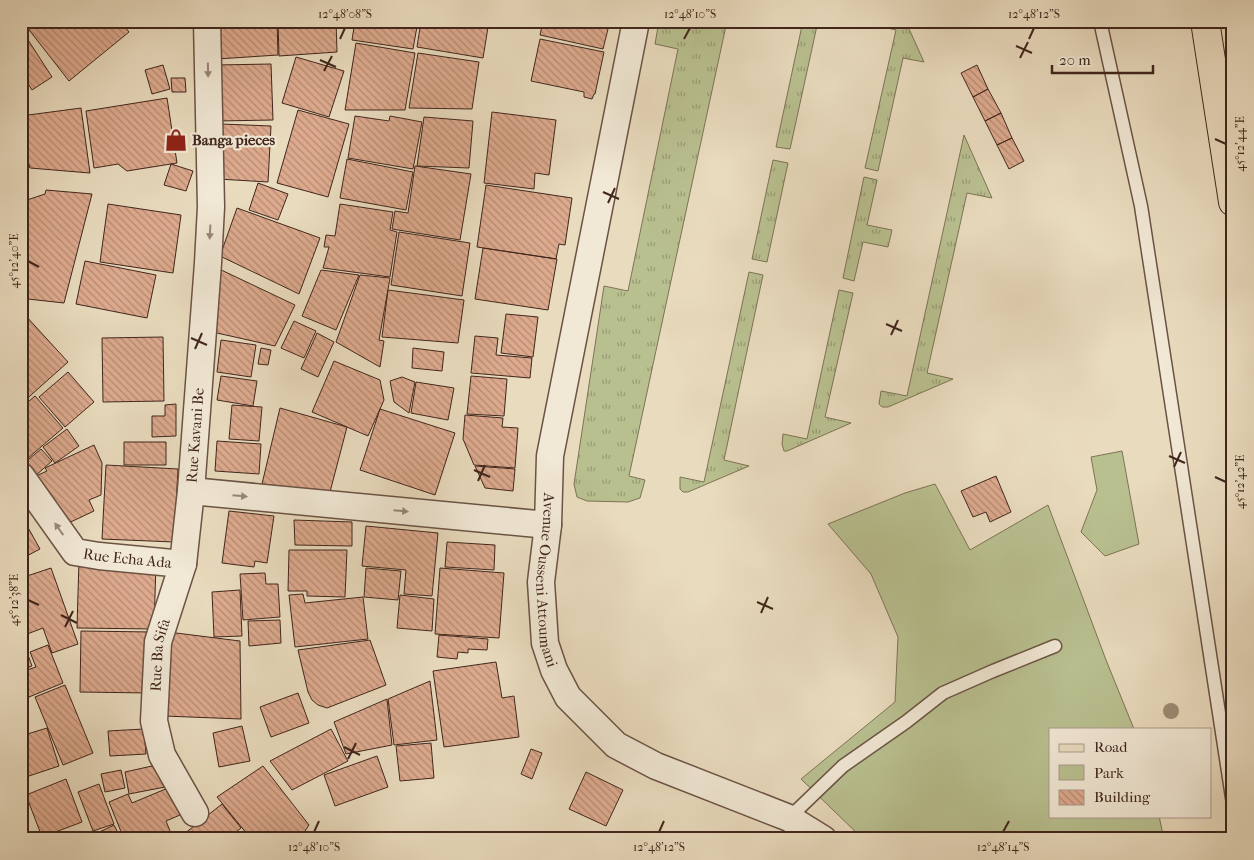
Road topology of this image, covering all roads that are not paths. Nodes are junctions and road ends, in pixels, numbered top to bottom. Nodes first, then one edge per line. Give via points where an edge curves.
1 (207, 21) edge
2 (636, 21) edge
3 (1100, 21) edge
4 (1205, 21) edge
5 (1233, 202) edge
6 (21, 476) edge
7 (191, 491) junction
8 (548, 525) junction
9 (183, 564) junction
10 (1055, 646) dead end
11 (1233, 804) edge
12 (195, 812) dead end
13 (789, 818) junction
14 (823, 839) edge

1 -> 7 street, Rue Kavani Be via 211,207
2 - 8 street, Avenue Ousseni Attoumani via 550,456
3 - 11 lane via 1141,206
4 - 5 main road
9 -> 6 street, Rue Echa Ada via 75,552
7 -> 8 street, Rue Kavani Be
7 - 9 street, Rue Ba Sifa
8 - 13 street, Avenue Ousseni Attoumani via 542,582 545,643 568,697 616,745 656,766
9 - 12 street, Rue Ba Sifa via 158,642 154,721 162,755
10 - 13 lane via 943,693 843,766
13 - 14 street, Avenue Ousseni Attoumani

